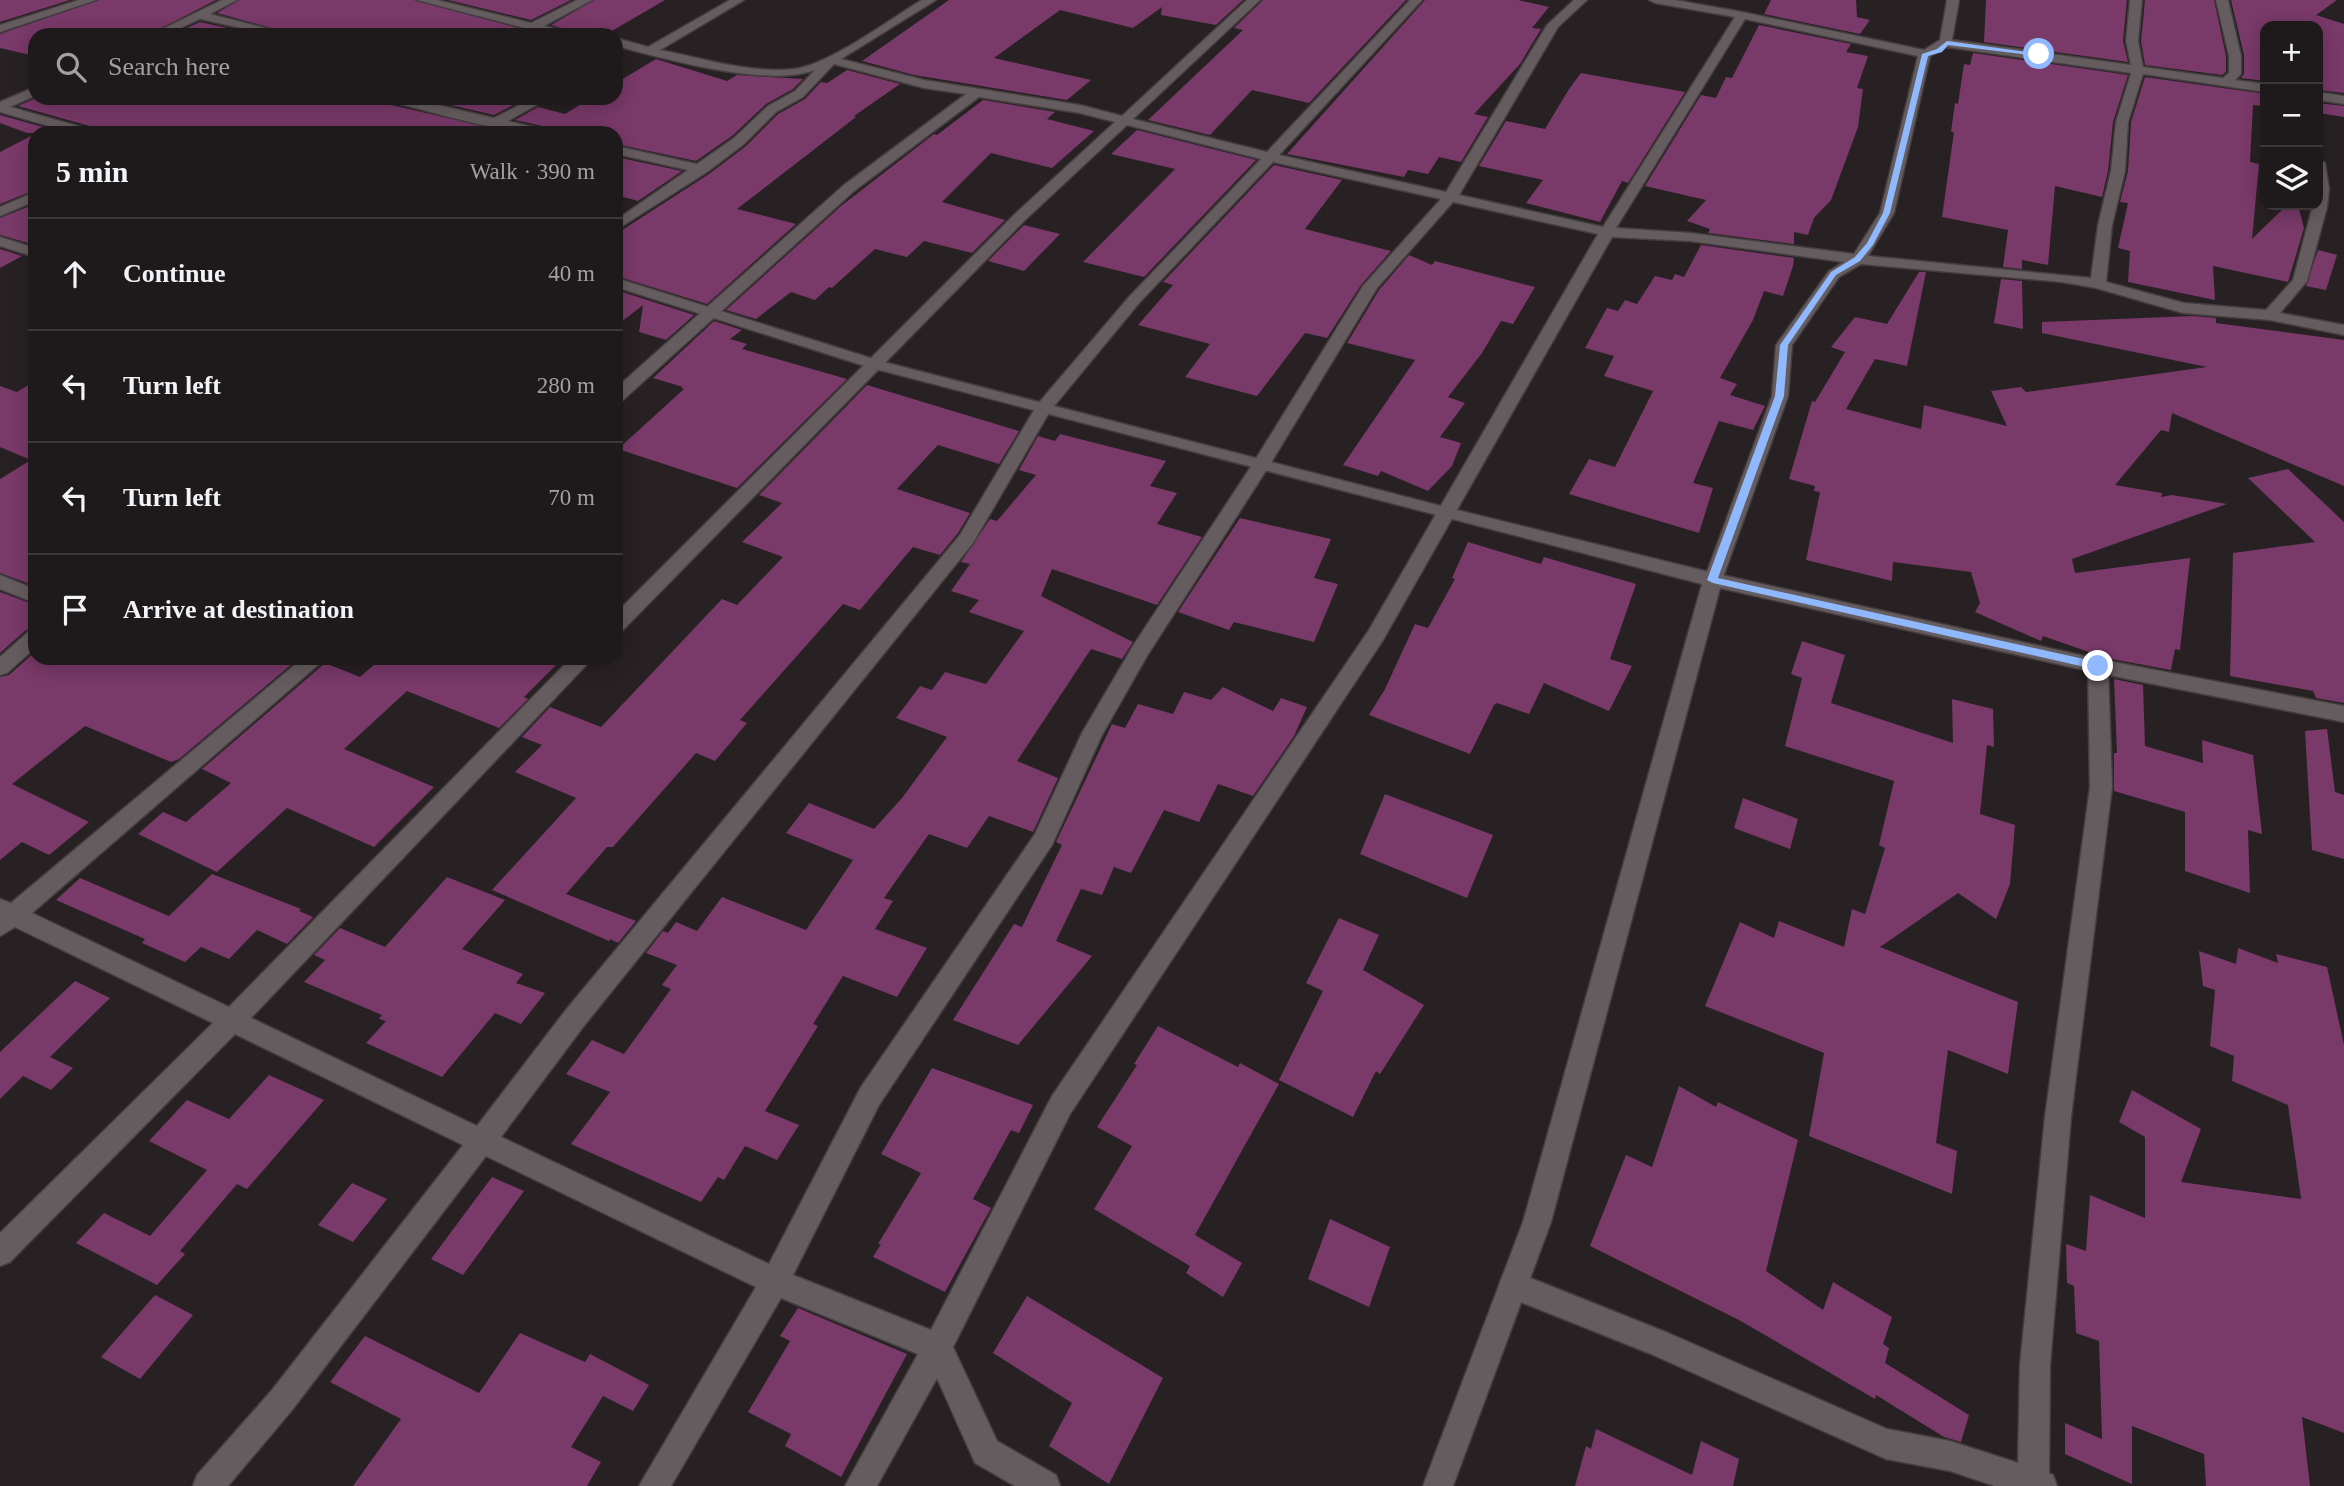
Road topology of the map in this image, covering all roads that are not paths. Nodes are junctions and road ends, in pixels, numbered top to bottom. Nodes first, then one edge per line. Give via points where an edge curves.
1 (90, 0) edge
2 (231, 0) edge
3 (423, 0) edge
4 (586, 0) edge
5 (738, 0) edge
6 (930, 0) edge
7 (1254, 0) edge
8 (1416, 0) edge
9 (1581, 0) edge
10 (1655, 0) edge
11 (1953, 0) edge
12 (2136, 0) edge
13 (2222, 0) edge
14 (198, 15) junction
15 (1742, 15) junction
16 (532, 27) junction
17 (171, 28) edge
18 (256, 28) edge
19 (538, 28) edge
20 (0, 29) edge
21 (623, 42) edge
22 (1947, 43) junction
23 (634, 44) junction
24 (623, 51) edge
25 (649, 51) junction
26 (1926, 54) junction
27 (831, 60) junction
28 (2138, 70) junction
29 (2225, 83) junction
30 (2260, 87) edge
31 (976, 93) junction
32 (28, 94) edge
33 (2323, 97) edge
34 (2344, 100) edge
35 (421, 105) edge
36 (530, 105) edge
37 (0, 108) edge
38 (1122, 121) junction
39 (495, 123) junction
40 (63, 126) edge
41 (509, 126) edge
42 (623, 152) edge
43 (1270, 157) junction
44 (702, 169) junction
45 (1451, 196) junction
46 (28, 199) edge
47 (2319, 210) edge
48 (0, 212) edge
49 (623, 221) edge
50 (1607, 232) junction
51 (0, 241) edge
52 (28, 251) edge
53 (1858, 259) junction
54 (623, 284) edge
55 (2098, 284) junction
56 (712, 313) junction
57 (2270, 316) junction
58 (2344, 330) edge
59 (874, 364) junction
60 (623, 391) edge
61 (1043, 409) junction
62 (1260, 466) junction
63 (1445, 513) junction
64 (1713, 580) junction
65 (0, 582) edge
66 (28, 593) edge
67 (623, 618) edge
68 (28, 643) edge
69 (308, 665) edge
70 (576, 665) edge
71 (2098, 666) junction
72 (0, 668) edge
73 (2344, 714) edge
74 (4, 917) edge
75 (233, 1020) junction
76 (480, 1140) junction
77 (0, 1252) edge
78 (775, 1282) junction
79 (1513, 1285) junction
80 (938, 1347) junction
81 (2036, 1484) edge
82 (208, 1486) edge
83 (654, 1486) edge
84 (860, 1486) edge
85 (1045, 1486) edge
86 (1438, 1486) edge

1 - 20 street
2 - 14 street
3 - 16 street
4 - 16 street
5 - 25 street
6 - 27 street
7 - 38 street
8 - 43 street
9 - 45 street via 1553,25
10 - 15 street
11 - 22 street
12 - 28 street via 2132,41
13 - 29 street via 2235,56 2235,74
14 - 17 street
14 - 18 street
15 - 26 street
15 - 50 street
16 - 19 street
21 - 23 street
22 - 26 street
22 - 28 street
23 - 24 street
23 - 25 street
25 - 27 street via 752,71 796,73
26 - 53 street via 1887,213
27 - 31 street
27 - 44 street via 799,94 772,109
28 - 29 street
28 - 55 street via 2122,122
29 - 30 street
31 - 38 street via 1080,109
31 - 56 street via 849,188
32 - 37 street
33 - 34 street
35 - 39 street
36 - 39 street
37 - 40 street
38 - 43 street
38 - 59 street
39 - 41 street
42 - 44 street
43 - 45 street
43 - 61 street via 1134,300
44 - 49 street
45 - 50 street
45 - 62 street via 1371,286
46 - 48 street
47 - 57 street via 2300,281
50 - 53 street via 1690,237
50 - 63 street
51 - 52 street
53 - 55 street
53 - 64 street via 1834,274 1784,345 1780,396
54 - 56 street
55 - 57 street via 2183,308
56 - 59 street
56 - 60 street
57 - 58 street
59 - 61 street
59 - 67 street
61 - 62 street
61 - 76 street via 967,539 582,1008
62 - 63 street
62 - 78 street via 1092,733 1044,839 870,1097
63 - 64 street
63 - 80 street via 1376,635 1061,1105
64 - 71 street
64 - 79 street via 1537,1222
65 - 66 street
68 - 72 street
69 - 74 street
70 - 75 street
71 - 73 street
71 - 81 street via 2101,788 2058,1117 2035,1365
74 - 75 street
75 - 76 street
75 - 77 street
76 - 78 street
76 - 82 street via 307,1369
78 - 80 street
78 - 83 street
79 - 81 street via 1658,1343 1886,1444 1950,1456
79 - 86 street
80 - 84 street
80 - 85 street via 986,1452

